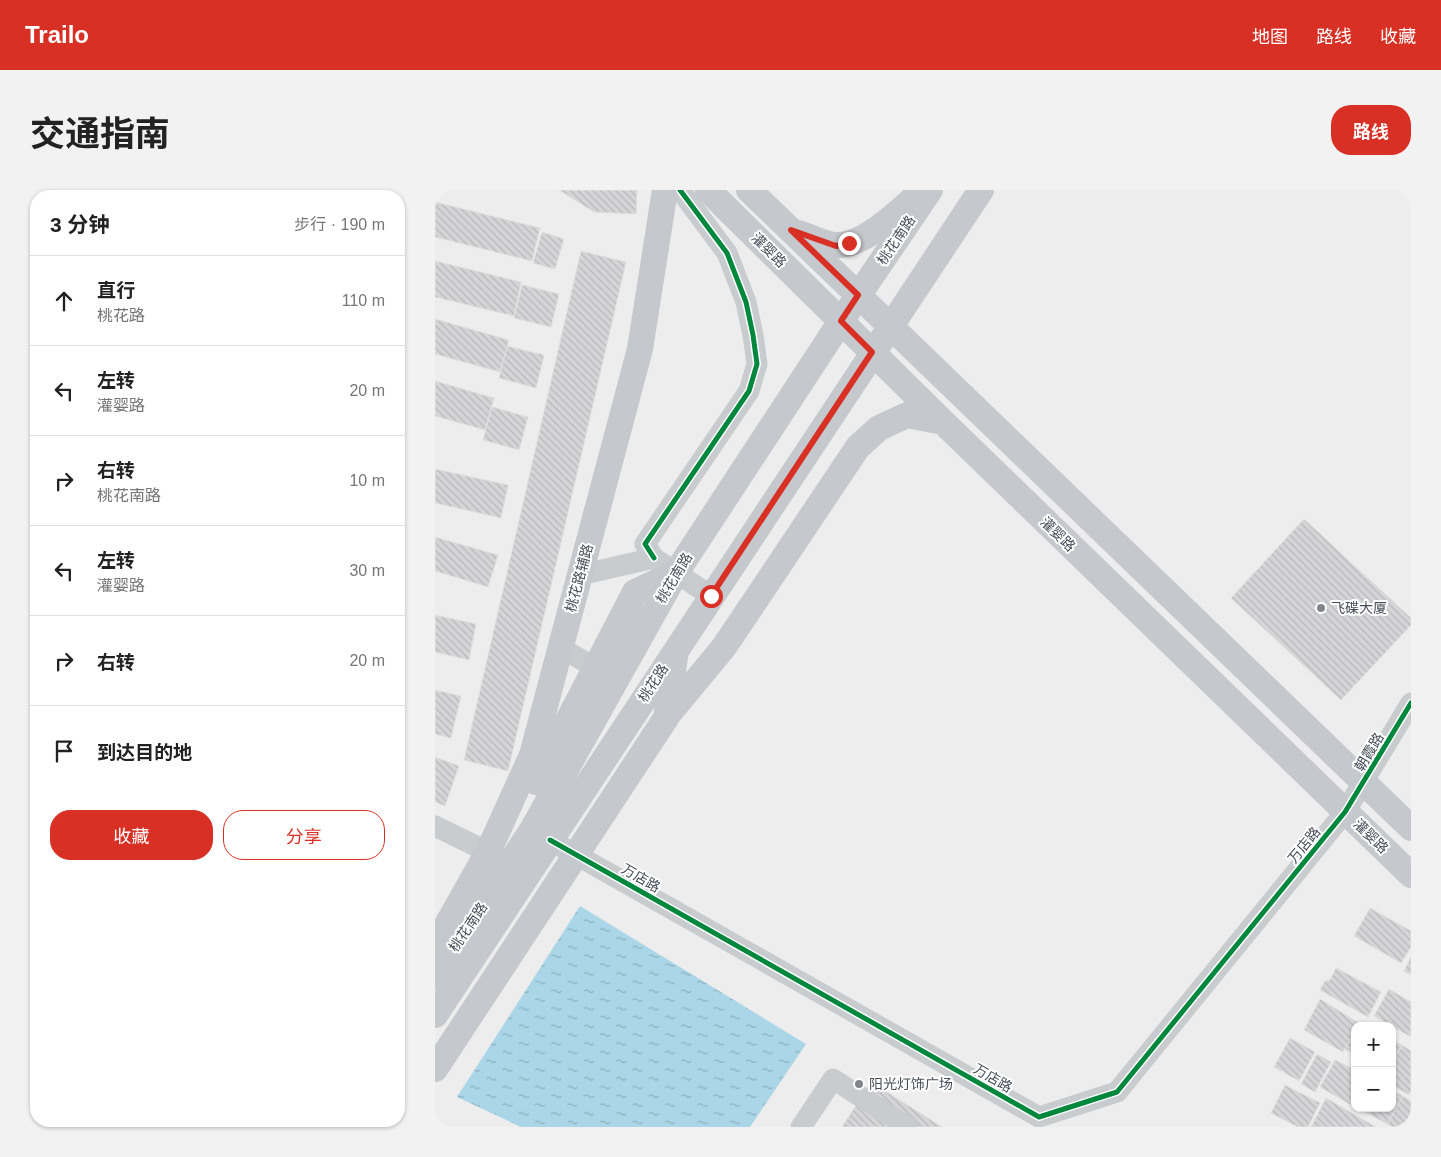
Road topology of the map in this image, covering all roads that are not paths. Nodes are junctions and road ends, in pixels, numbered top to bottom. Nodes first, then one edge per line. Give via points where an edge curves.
1 (665, 190) edge
2 (680, 190) edge
3 (708, 190) edge
4 (749, 190) edge
5 (922, 190) edge
6 (929, 190) edge
7 (981, 190) edge
8 (791, 230) junction
9 (858, 295) junction
10 (841, 321) junction
11 (890, 326) junction
12 (872, 352) junction
13 (943, 422) junction
14 (654, 558) junction
15 (676, 573) junction
16 (580, 575) junction
17 (711, 596) junction
18 (561, 648) junction
19 (677, 648) junction
20 (596, 668) junction
21 (1411, 703) edge
22 (666, 718) junction
23 (1363, 782) junction
24 (1345, 812) junction
25 (435, 826) edge
26 (1411, 828) edge
27 (551, 840) junction
28 (488, 852) junction
29 (576, 854) junction
30 (1411, 875) edge
31 (435, 946) edge
32 (435, 955) edge
33 (435, 976) edge
34 (435, 1015) edge
35 (435, 1069) edge
36 (801, 1127) edge
37 (908, 1127) edge

1 - 16 main road, 桃花路辅路 via 640,350
2 - 14 street via 727,253 746,302 757,364 749,391 645,544
3 - 10 main road, 灌婴路
4 - 8 main road, 灌婴路
5 - 8 main road via 893,217 849,243 836,246
6 - 9 main road, 桃花南路
7 - 11 main road
8 - 9 main road, 灌婴路
9 - 10 main road, 桃花南路
9 - 11 main road, 灌婴路
10 - 12 main road, 灌婴路
10 - 15 main road, 桃花南路
11 - 12 main road
11 - 23 main road, 灌婴路
12 - 13 main road, 灌婴路
12 - 17 main road, 桃花路
13 - 22 main road via 907,415 879,428 858,447 724,647
13 - 24 main road, 灌婴路
14 - 15 street
14 - 16 street
15 - 17 street
15 - 20 main road via 635,592
15 - 33 main road, 桃花南路 via 532,830
16 - 18 main road, 桃花路辅路
17 - 19 main road, 桃花路
18 - 20 street
18 - 28 main road, 桃花路辅路 via 532,755
19 - 22 main road
19 - 27 main road, 桃花路
20 - 32 main road via 536,782
21 - 23 street, 朝霞路
22 - 29 main road
23 - 24 street, 朝霞路
23 - 26 main road, 灌婴路
24 - 29 street, 万店路 via 1117,1092 1039,1116
24 - 30 main road, 灌婴路
25 - 28 street
27 - 29 street, 万店路
27 - 34 main road, 桃花路
28 - 31 main road, 桃花路辅路
29 - 35 main road
36 - 37 street via 833,1080

